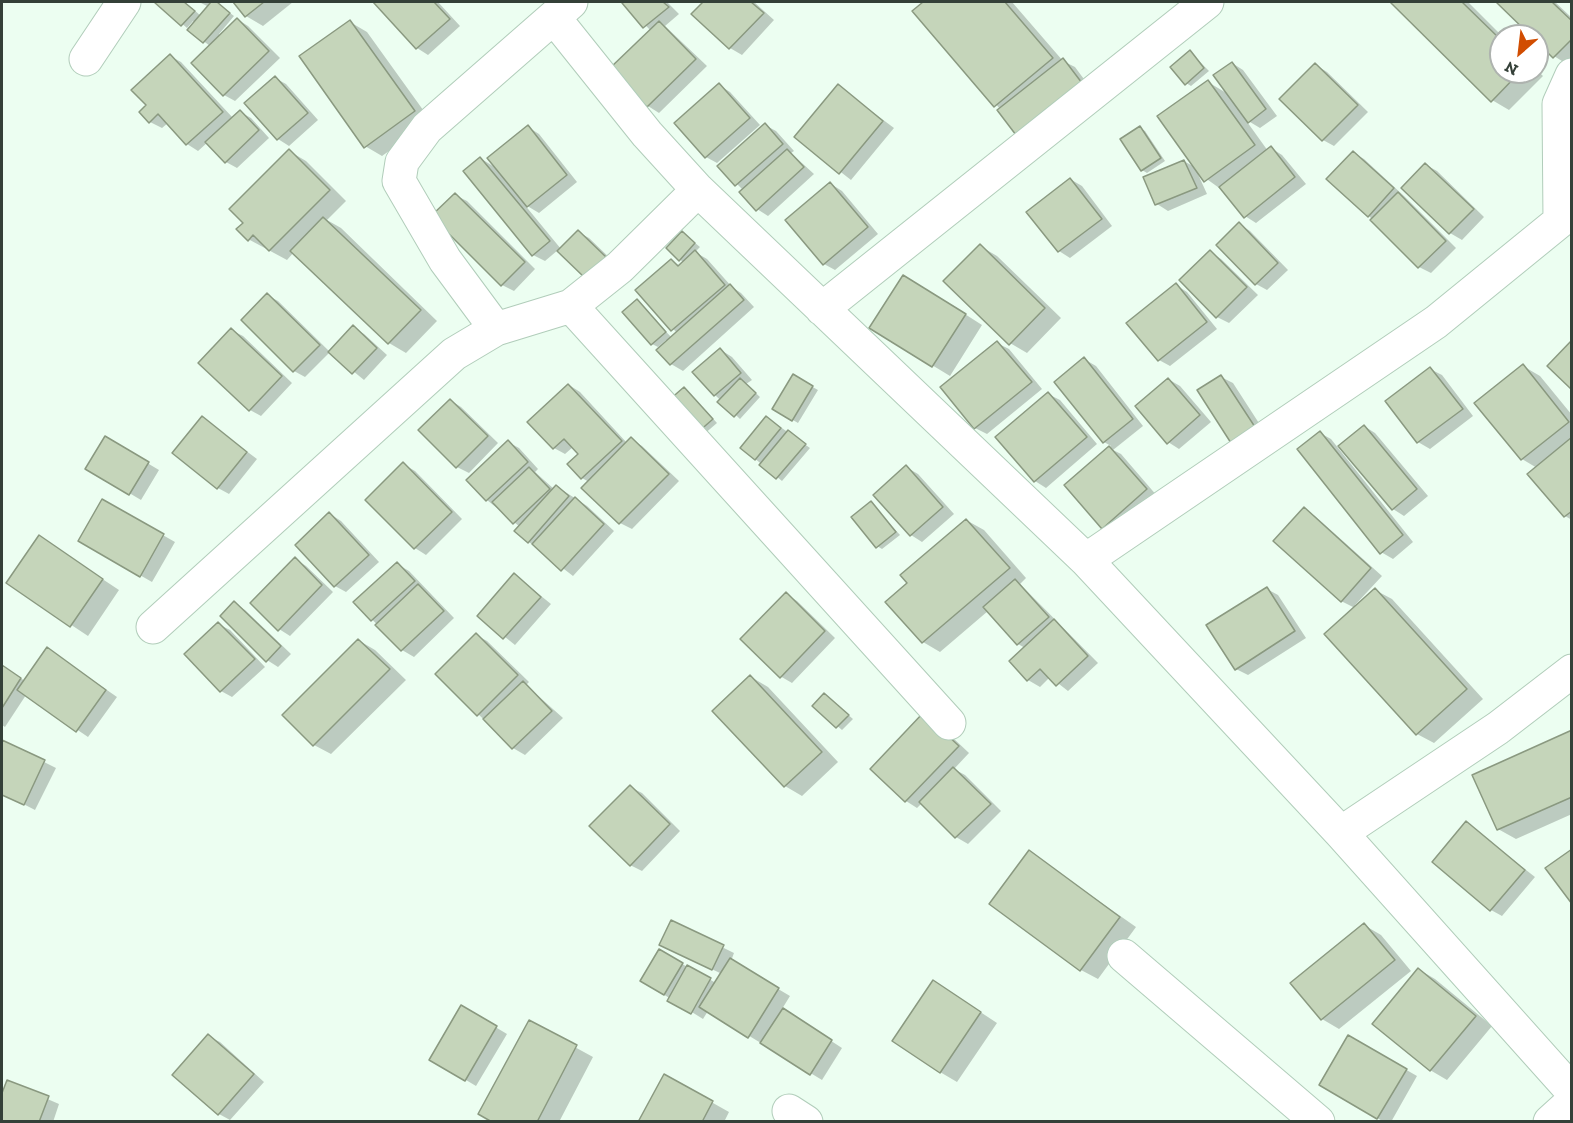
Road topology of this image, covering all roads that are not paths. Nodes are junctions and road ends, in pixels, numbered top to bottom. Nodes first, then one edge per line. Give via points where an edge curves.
1 (124, 2) edge
2 (1207, 2) edge
3 (563, 10) edge
4 (86, 58) dead end
5 (1572, 75) edge
6 (698, 190) junction
7 (1566, 224) edge
8 (571, 306) junction
9 (822, 309) junction
10 (496, 329) junction
11 (1086, 560) junction
12 (153, 627) dead end
13 (1572, 671) edge
14 (949, 723) dead end
15 (1341, 833) junction
16 (1124, 956) dead end
17 (1572, 1091) edge
18 (1572, 1102) edge
19 (1318, 1122) edge
20 (1550, 1122) edge

1 - 4 street
2 - 9 street
3 - 6 street via 647,134
3 - 10 street via 427,128 402,162 399,181 445,260
5 - 7 street via 1559,104
6 - 8 street via 620,267
6 - 9 street
7 - 11 street via 1436,322
8 - 10 street
8 - 14 street
9 - 11 street
10 - 12 street via 454,354
11 - 15 street
13 - 15 street via 1498,728
15 - 17 street
16 - 19 street
18 - 20 street

